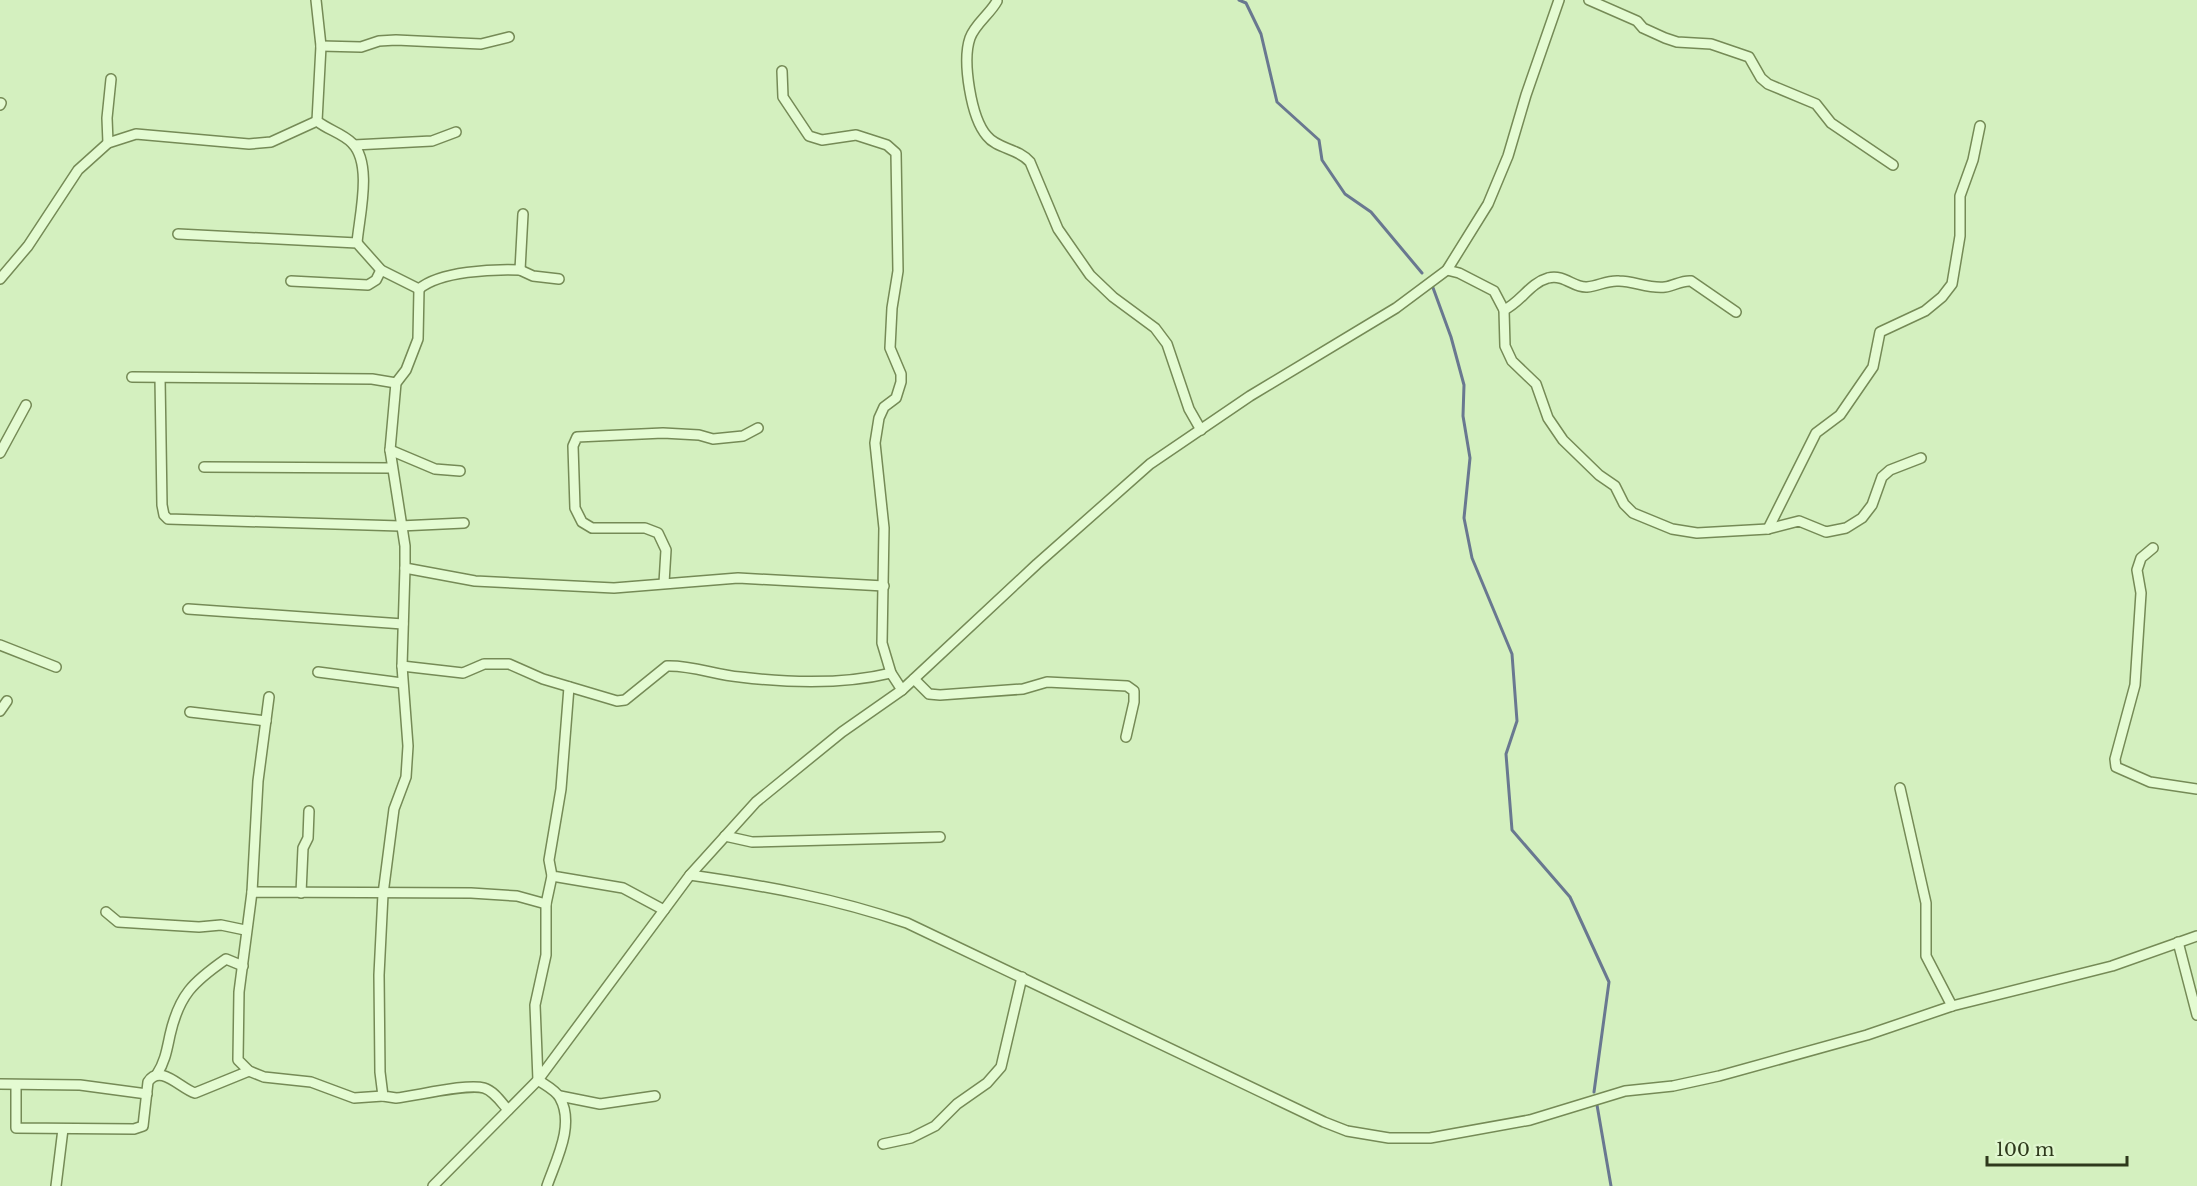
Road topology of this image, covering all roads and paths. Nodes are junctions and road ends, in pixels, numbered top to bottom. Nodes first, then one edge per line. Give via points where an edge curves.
1 (316, 0) edge
2 (1559, 0) edge
3 (1589, 0) edge
4 (997, 1) edge
5 (509, 37) dead end
6 (321, 46) junction
7 (782, 71) dead end
8 (111, 79) dead end
9 (317, 121) junction
10 (1980, 126) dead end
11 (456, 132) dead end
12 (108, 143) junction
13 (354, 145) junction
14 (1893, 165) dead end
15 (523, 214) dead end
16 (178, 234) dead end
17 (357, 243) junction
18 (381, 270) junction
19 (520, 270) junction
20 (1448, 270) junction
21 (0, 279) edge
22 (559, 279) dead end
23 (291, 281) dead end
24 (419, 289) junction
25 (1504, 310) junction
26 (1736, 312) dead end
27 (132, 377) dead end
28 (160, 378) junction
29 (396, 383) junction
30 (26, 405) dead end
31 (758, 428) dead end
32 (1201, 430) junction
33 (390, 450) junction
34 (0, 453) edge
35 (1921, 458) dead end
36 (204, 467) dead end
37 (391, 468) junction
38 (460, 471) dead end
39 (464, 523) dead end
40 (400, 526) junction
41 (1768, 529) junction
42 (2153, 548) dead end
43 (405, 568) junction
44 (664, 583) junction
45 (884, 586) junction
46 (188, 609) dead end
47 (403, 624) junction
48 (0, 645) edge
49 (402, 666) junction
50 (56, 667) dead end
51 (318, 672) dead end
52 (891, 673) junction
53 (914, 679) junction
54 (402, 683) junction
55 (569, 687) junction
56 (902, 690) junction
57 (269, 697) dead end
58 (6, 701) dead end
59 (0, 711) edge
60 (190, 712) dead end
61 (266, 722) junction
62 (1126, 737) dead end
63 (1900, 788) dead end
64 (2197, 789) edge
65 (309, 811) dead end
66 (725, 836) junction
67 (940, 837) dead end
68 (690, 875) junction
69 (552, 876) junction
70 (252, 892) junction
71 (301, 893) junction
72 (383, 894) junction
73 (546, 904) junction
74 (664, 910) junction
75 (105, 912) dead end
76 (245, 930) junction
77 (2197, 936) edge
78 (2178, 942) junction
79 (243, 966) junction
80 (1022, 977) junction
81 (1952, 1006) junction
82 (2197, 1016) edge
83 (249, 1071) junction
84 (158, 1074) junction
85 (538, 1080) junction
86 (0, 1084) edge
87 (16, 1085) junction
88 (147, 1094) junction
89 (383, 1096) junction
90 (560, 1096) junction
91 (655, 1096) dead end
92 (508, 1110) junction
93 (63, 1130) junction
94 (883, 1144) dead end
95 (56, 1186) edge
96 (434, 1186) edge
97 (547, 1186) edge

1 - 6 street
2 - 20 street via 1508,156 1488,204
3 - 14 street via 1665,38 1711,44 1749,57 1768,84 1816,104 1831,123
4 - 32 street via 975,29 969,46 969,94 984,132 992,141 1023,154 1030,162 1058,229 1090,275 1155,328 1167,344 1189,409
5 - 6 street via 481,45 379,40 361,47
6 - 9 street
7 - 45 street via 783,97 810,136 822,140 862,136 887,145 896,153 898,271 890,348 901,382 896,398 879,417 875,442 884,528
8 - 12 street
9 - 12 street via 271,142 249,144 136,134
9 - 13 street
10 - 41 street via 1960,196 1955,277 1948,291 1913,318 1880,332 1873,367 1840,415 1816,433
11 - 13 street via 432,141
12 - 21 street via 78,170 28,246
13 - 17 street via 363,171
15 - 19 street
16 - 17 street
17 - 18 street
18 - 23 street via 369,285
18 - 24 street
19 - 22 street
19 - 24 street via 461,274
20 - 25 street via 1494,291
20 - 32 street via 1396,308 1260,389
24 - 29 street via 418,339 406,370
25 - 26 street via 1515,305 1535,284 1556,277 1588,287 1608,280 1664,287 1691,281
25 - 41 street via 1505,346 1512,361 1536,384 1548,418 1563,440 1615,486 1633,513 1672,529 1697,533
27 - 28 street
28 - 29 street via 372,379
28 - 40 street via 162,505 168,519
29 - 33 street
30 - 34 street
31 - 44 street via 743,436 713,439 663,433 577,437 573,446 575,508 582,522 592,528 645,528 658,533 666,550
32 - 53 street via 1173,446 1125,485
33 - 37 street
33 - 38 street via 435,469
35 - 41 street via 1882,477 1872,505 1862,518 1846,528 1826,532 1793,521
36 - 37 street
37 - 40 street
39 - 40 street
40 - 43 street
42 - 64 street via 2141,558 2137,570 2141,593 2135,685 2116,767 2150,782
43 - 44 street via 476,581 614,588
43 - 47 street
44 - 45 street via 738,578
45 - 52 street via 880,629
46 - 47 street
47 - 49 street
48 - 50 street
49 - 54 street
49 - 55 street via 463,673 484,664 509,663
51 - 54 street
52 - 55 street via 839,682 739,677 667,666 626,700
52 - 56 street
53 - 56 street
53 - 62 street via 929,694 940,695 1023,688 1047,682 1127,686 1134,691 1134,702
54 - 72 street via 408,746 406,777 394,809
55 - 69 street via 561,789 549,860
56 - 66 street via 842,732 756,802
57 - 61 street
58 - 59 street
60 - 61 street
61 - 70 street via 258,781
63 - 81 street via 1926,903 1926,956
65 - 71 street
66 - 67 street via 752,842
66 - 68 street
68 - 74 street
68 - 80 street via 850,904 908,923
69 - 73 street
69 - 74 street via 623,888
70 - 71 street
70 - 76 street
71 - 72 street
72 - 73 street via 518,896
72 - 89 street via 379,1011
73 - 85 street via 546,955 535,1005
74 - 85 street
75 - 76 street via 118,922 221,925
76 - 79 street
77 - 78 street
78 - 81 street via 2112,966
78 - 82 street
79 - 83 street via 238,1060
79 - 84 street via 226,959 187,990 175,1015
80 - 81 street via 1324,1122 1347,1131 1389,1138 1430,1138 1530,1120 1625,1091 1719,1076 1867,1035
80 - 94 street via 1001,1067 934,1126 911,1138
83 - 84 street via 195,1093
83 - 89 street via 264,1077 311,1082 354,1098
84 - 88 street via 148,1082
85 - 90 street
85 - 92 street
86 - 87 street
87 - 88 street via 80,1085
87 - 93 street via 16,1128
88 - 93 street via 143,1126
89 - 92 street via 396,1098 478,1087 493,1093
90 - 91 street via 600,1104
90 - 97 street via 564,1135
92 - 96 street
93 - 95 street

